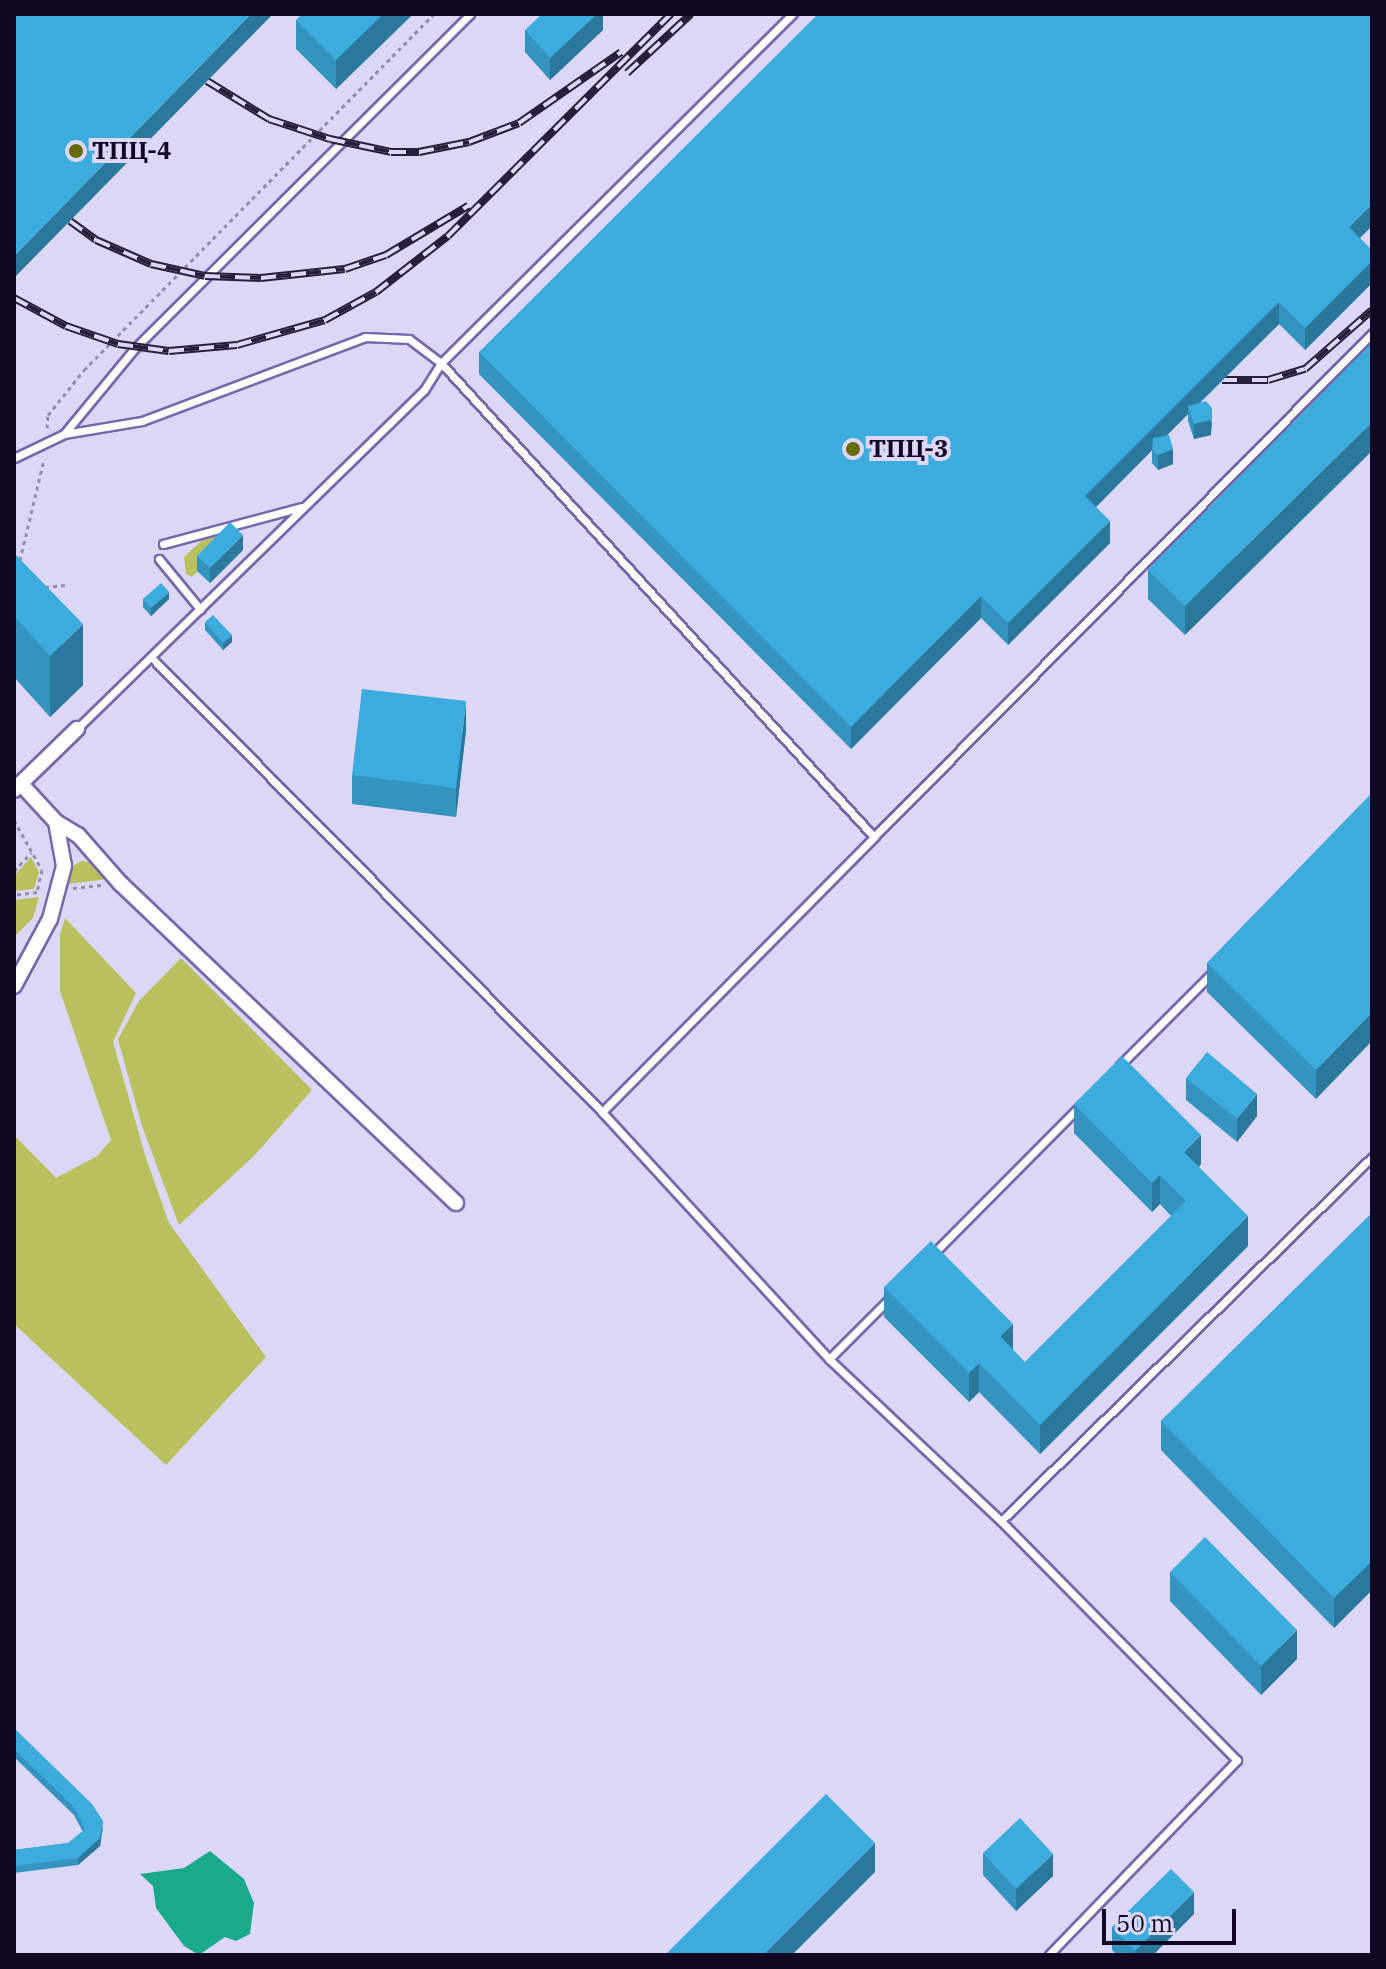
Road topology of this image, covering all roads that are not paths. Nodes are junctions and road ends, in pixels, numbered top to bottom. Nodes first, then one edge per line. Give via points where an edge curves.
1 (470, 14) edge
2 (793, 14) edge
3 (1372, 333) edge
4 (441, 363) junction
5 (64, 434) junction
6 (14, 458) edge
7 (304, 507) junction
8 (163, 544) dead end
9 (159, 559) dead end
10 (200, 609) junction
11 (151, 657) junction
12 (77, 729) joint
13 (17, 788) edge
14 (56, 822) junction
15 (874, 837) junction
16 (1217, 968) edge
17 (14, 986) edge
18 (1117, 1068) edge
19 (1084, 1102) edge
20 (602, 1112) junction
21 (1372, 1157) edge
22 (456, 1203) dead end
23 (929, 1258) edge
24 (895, 1292) edge
25 (829, 1359) junction
26 (1001, 1521) junction
27 (1049, 1955) edge

1 - 5 lane via 145,337
2 - 4 lane
3 - 15 lane
4 - 5 lane via 409,339 365,337 142,421
4 - 7 lane via 424,390
4 - 15 lane
5 - 6 lane
7 - 8 lane
7 - 10 lane
9 - 10 lane
10 - 11 lane
11 - 12 lane
11 - 20 lane
12 - 13 street
13 - 14 street
14 - 17 street via 63,852 59,890 33,958
14 - 22 street via 78,835 120,883
15 - 20 lane
16 - 18 lane
19 - 23 lane
20 - 25 lane
21 - 26 lane
24 - 25 lane
25 - 26 lane
26 - 27 lane via 1237,1760

